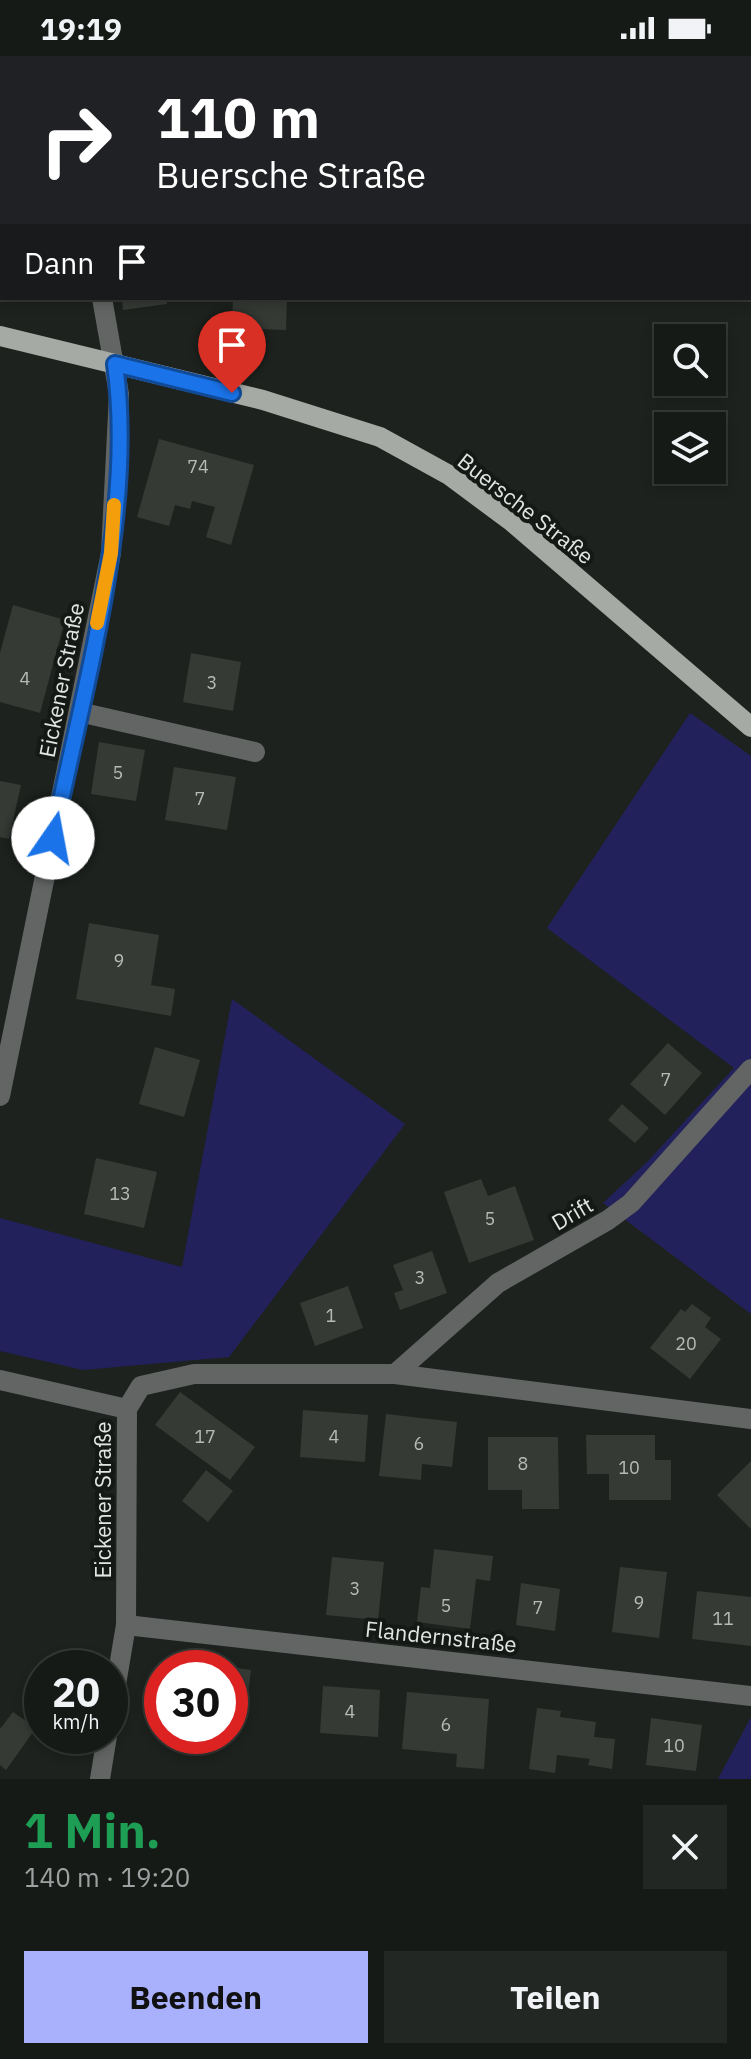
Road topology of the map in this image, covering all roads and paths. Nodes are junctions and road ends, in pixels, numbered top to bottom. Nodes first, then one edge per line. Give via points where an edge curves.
1 (102, 300) edge
2 (0, 336) edge
3 (115, 364) junction
4 (79, 712) junction
5 (751, 727) edge
6 (255, 752) dead end
7 (751, 1069) edge
8 (0, 1096) edge
9 (395, 1374) junction
10 (0, 1380) edge
11 (127, 1409) junction
12 (751, 1419) edge
13 (126, 1625) junction
14 (122, 1650) edge
15 (751, 1696) edge
16 (104, 1754) edge
17 (100, 1779) edge

1 - 3 street, Eickener Straße
2 - 3 main road, Buersche Straße
3 - 4 street, Eickener Straße via 119,394 111,553
3 - 5 main road, Buersche Straße via 330,419 380,437 449,475 511,521
4 - 6 street
4 - 8 street, Eickener Straße
7 - 9 street, Drift via 631,1203 498,1283
9 - 11 street via 194,1374 141,1386
9 - 12 street
10 - 11 street, Eickener Straße
11 - 13 street, Eickener Straße
13 - 14 street, Eickener Straße
13 - 15 street, Flandernstraße
16 - 17 street

